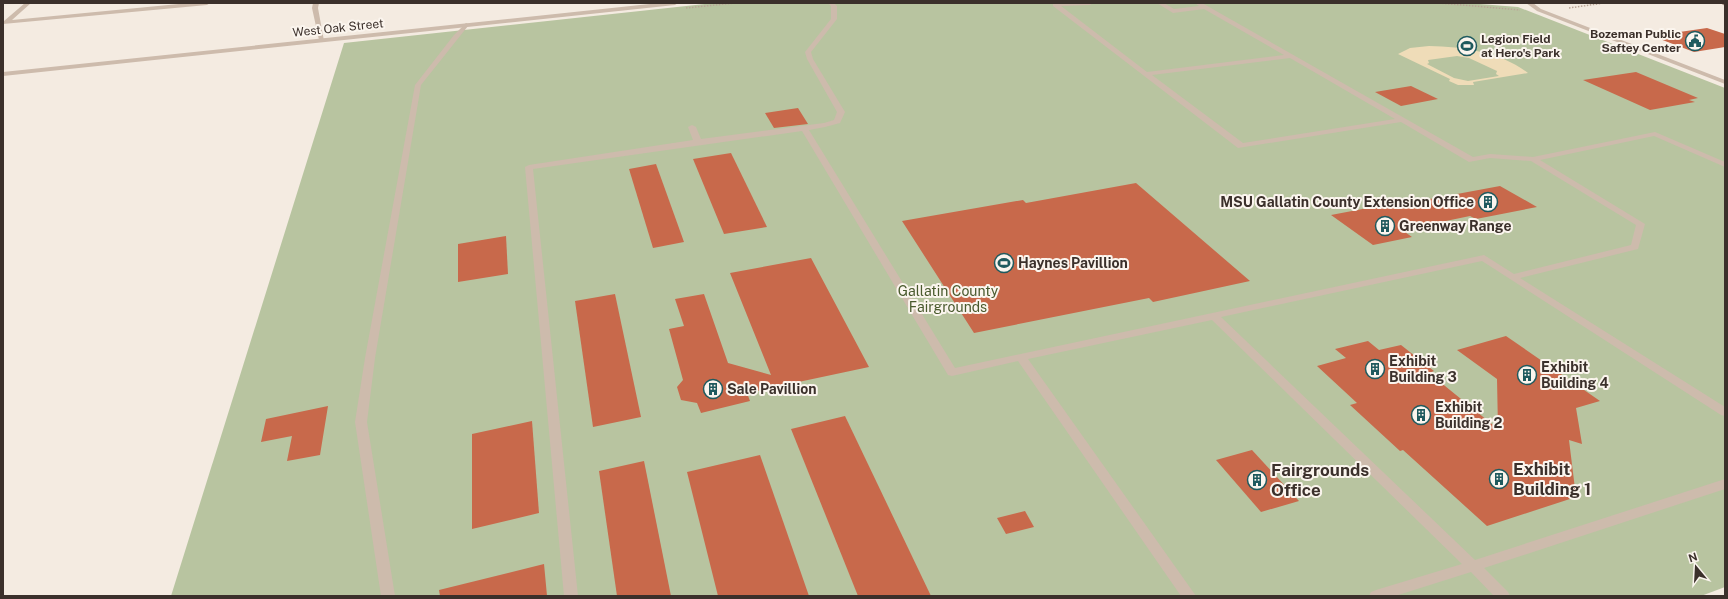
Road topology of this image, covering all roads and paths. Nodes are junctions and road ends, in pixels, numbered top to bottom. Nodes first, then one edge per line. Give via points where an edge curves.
1 (28, 3) edge
2 (207, 3) edge
3 (316, 3) edge
4 (675, 3) edge
5 (831, 3) edge
6 (1090, 3) edge
7 (1160, 3) edge
8 (1529, 3) edge
9 (1202, 5) edge
10 (5, 23) edge
11 (466, 25) junction
12 (322, 40) junction
13 (1291, 56) junction
14 (3, 74) edge
15 (1146, 74) junction
16 (1725, 82) edge
17 (1402, 120) junction
18 (692, 127) dead end
19 (804, 128) junction
20 (698, 142) junction
21 (1533, 159) junction
22 (1725, 165) edge
23 (1512, 277) junction
24 (1214, 316) junction
25 (1021, 357) junction
26 (1725, 412) edge
27 (1725, 484) edge
28 (1473, 566) junction
29 (388, 596) edge
30 (571, 596) edge
31 (1189, 596) edge
32 (1376, 596) edge
33 (1503, 596) edge

1 - 10 street
2 - 10 street
3 - 12 street
4 - 11 street, West Oak Street
5 - 19 street via 834,6 834,19 808,52 842,112 837,121
6 - 15 street via 1055,5
7 - 9 street via 1173,11
8 - 16 street via 1539,10
9 - 13 street
11 - 12 street, West Oak Street
11 - 29 street via 418,85 361,422
12 - 14 street, West Oak Street
13 - 15 street
13 - 17 street
15 - 17 street via 1241,146
17 - 21 street via 1472,160 1490,156
18 - 20 street
19 - 20 street
19 - 25 street via 952,372
20 - 30 street via 528,167
21 - 22 street via 1655,134
21 - 23 street via 1641,224 1635,247
23 - 24 street via 1484,258
23 - 26 street
24 - 25 street
24 - 28 street
25 - 31 street
27 - 28 street
28 - 32 street
28 - 33 street

